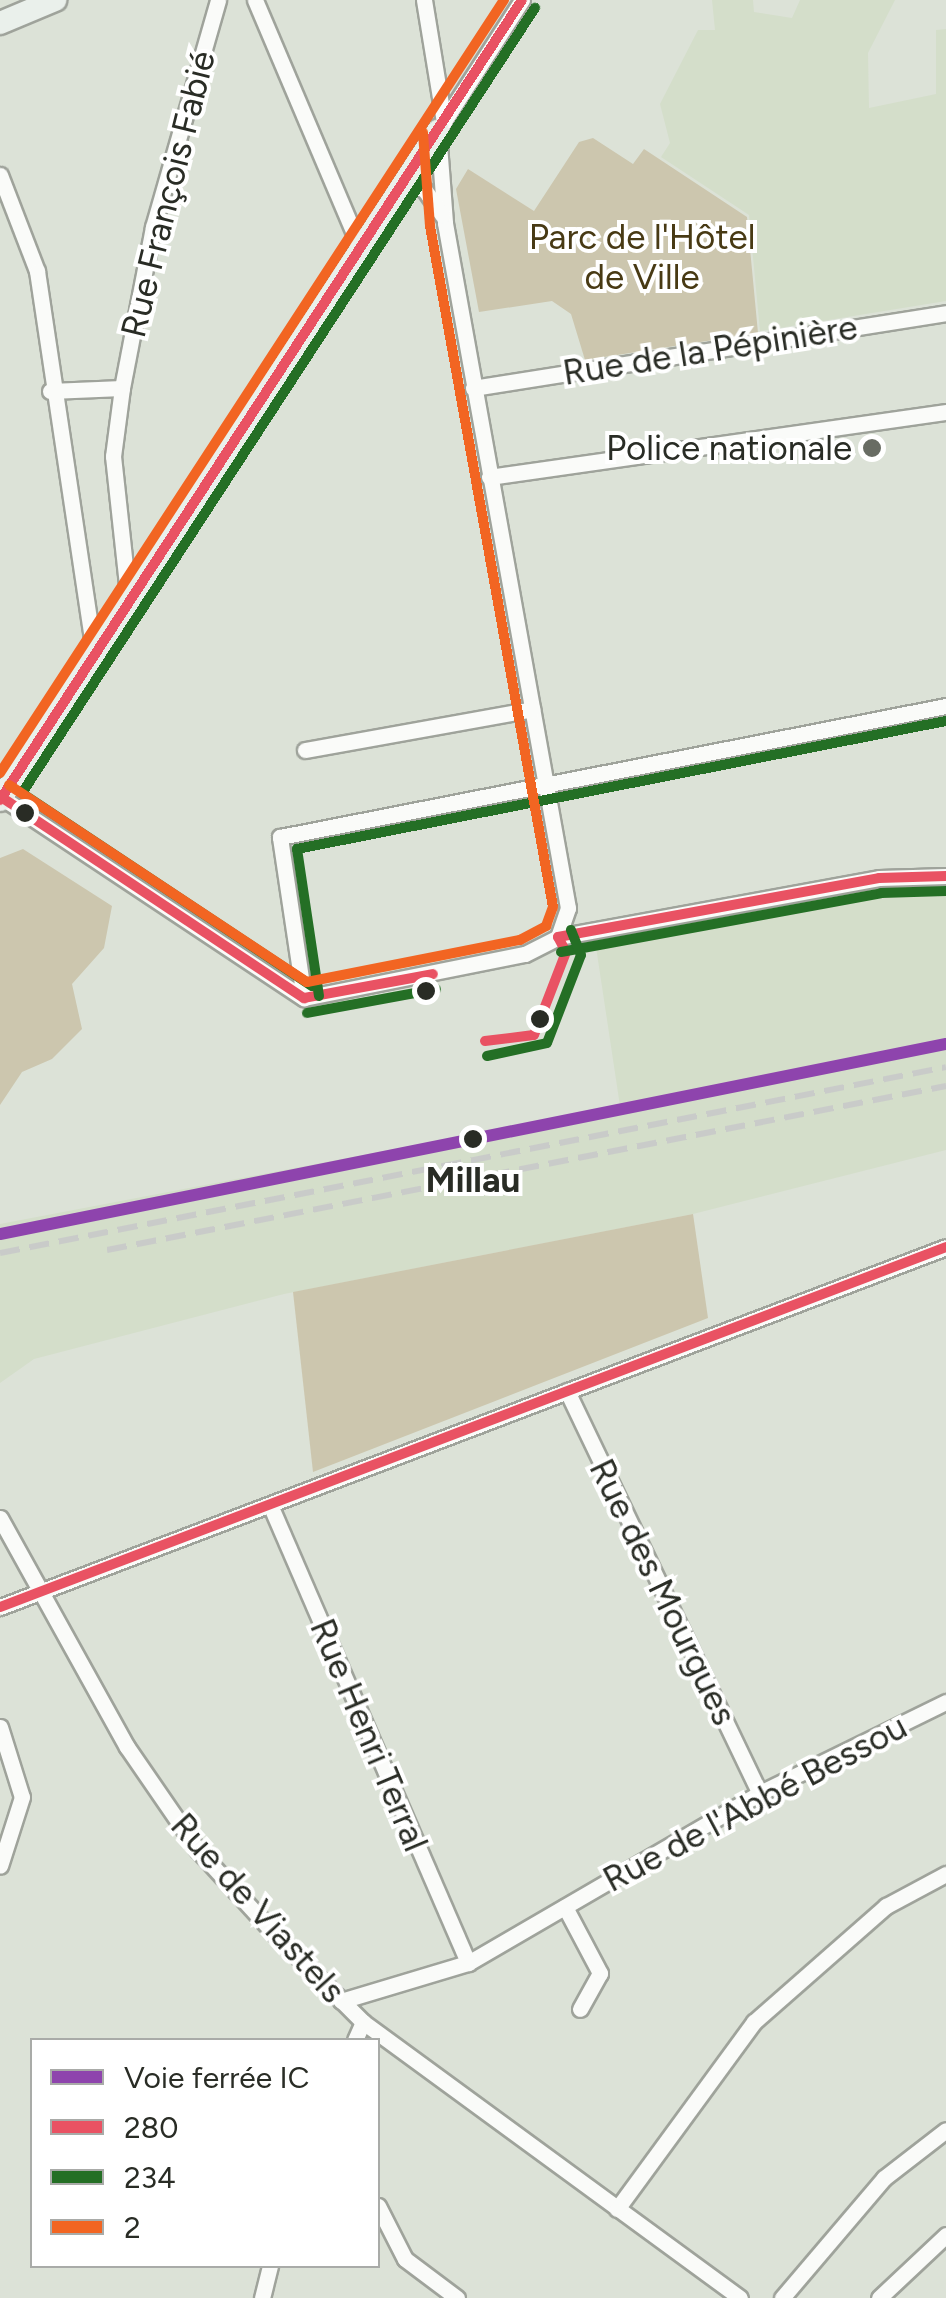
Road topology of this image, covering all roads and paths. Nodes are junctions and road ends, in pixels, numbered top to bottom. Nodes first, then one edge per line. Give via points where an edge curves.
1 (56, 0) edge
2 (218, 0) edge
3 (256, 0) edge
4 (424, 0) edge
5 (522, 0) edge
6 (0, 23) edge
7 (441, 127) junction
8 (0, 174) edge
9 (403, 185) junction
10 (446, 223) junction
11 (361, 250) junction
12 (946, 313) edge
13 (122, 388) junction
14 (473, 388) junction
15 (50, 391) junction
16 (946, 412) edge
17 (489, 476) junction
18 (129, 604) junction
19 (94, 654) junction
20 (946, 706) edge
21 (532, 709) junction
22 (305, 750) dead end
23 (546, 789) junction
24 (1, 798) edge
25 (946, 876) edge
26 (558, 937) junction
27 (304, 998) junction
28 (946, 1247) edge
29 (567, 1391) junction
30 (271, 1507) junction
31 (0, 1518) edge
32 (44, 1594) junction
33 (0, 1608) edge
34 (946, 1702) edge
35 (0, 1727) edge
36 (760, 1792) junction
37 (5, 1839) edge
38 (0, 1866) edge
39 (946, 1874) edge
40 (565, 1906) junction
41 (468, 1963) junction
42 (340, 2002) junction
43 (580, 2009) dead end
44 (363, 2022) junction
45 (357, 2038) edge
46 (946, 2130) edge
47 (617, 2209) junction
48 (380, 2210) edge
49 (946, 2236) edge
50 (268, 2268) edge
51 (262, 2298) edge
52 (457, 2298) edge
53 (740, 2298) edge
54 (782, 2298) edge
55 (879, 2298) edge

1 - 6 main road
2 - 13 street, Rue François Fabié via 153,227
3 - 11 street
4 - 7 street
5 - 7 street
7 - 9 main road
7 - 10 street
8 - 15 street via 37,271
9 - 10 street via 424,189
9 - 11 main road
10 - 14 street
11 - 18 main road
12 - 14 street, Rue de la Pépinière
13 - 15 street
13 - 18 street, Rue François Fabié via 113,456
14 - 17 street
15 - 19 street
16 - 17 street
17 - 21 street
18 - 19 main road
19 - 24 main road
20 - 23 street
21 - 22 street
21 - 23 street
23 - 26 street via 568,908
23 - 27 street via 280,837
24 - 27 street
25 - 26 street via 878,878
26 - 27 street via 525,954
28 - 29 street
29 - 30 street
29 - 36 street, Rue des Mourgues
30 - 32 street
30 - 41 street, Rue Henri Terral
31 - 32 street, Rue de Viastels
32 - 33 street
32 - 42 street, Rue de Viastels via 127,1747 197,1849
34 - 36 street, Rue de l'Abbé Bessou
35 - 37 street via 22,1797
36 - 40 street, Rue de l'Abbé Bessou
37 - 38 street
39 - 47 street via 864,1923 754,2022
40 - 41 street, Rue de l'Abbé Bessou
40 - 43 street, Rue de l'Abbé Bessou via 600,1973
41 - 42 street, Rue de l'Abbé Bessou
42 - 44 street, Rue de Viastels
44 - 45 street
44 - 47 street, Rue de Viastels
46 - 54 street via 884,2178
47 - 53 street, Rue de Viastels
48 - 52 street via 405,2259
49 - 55 street
50 - 51 street

